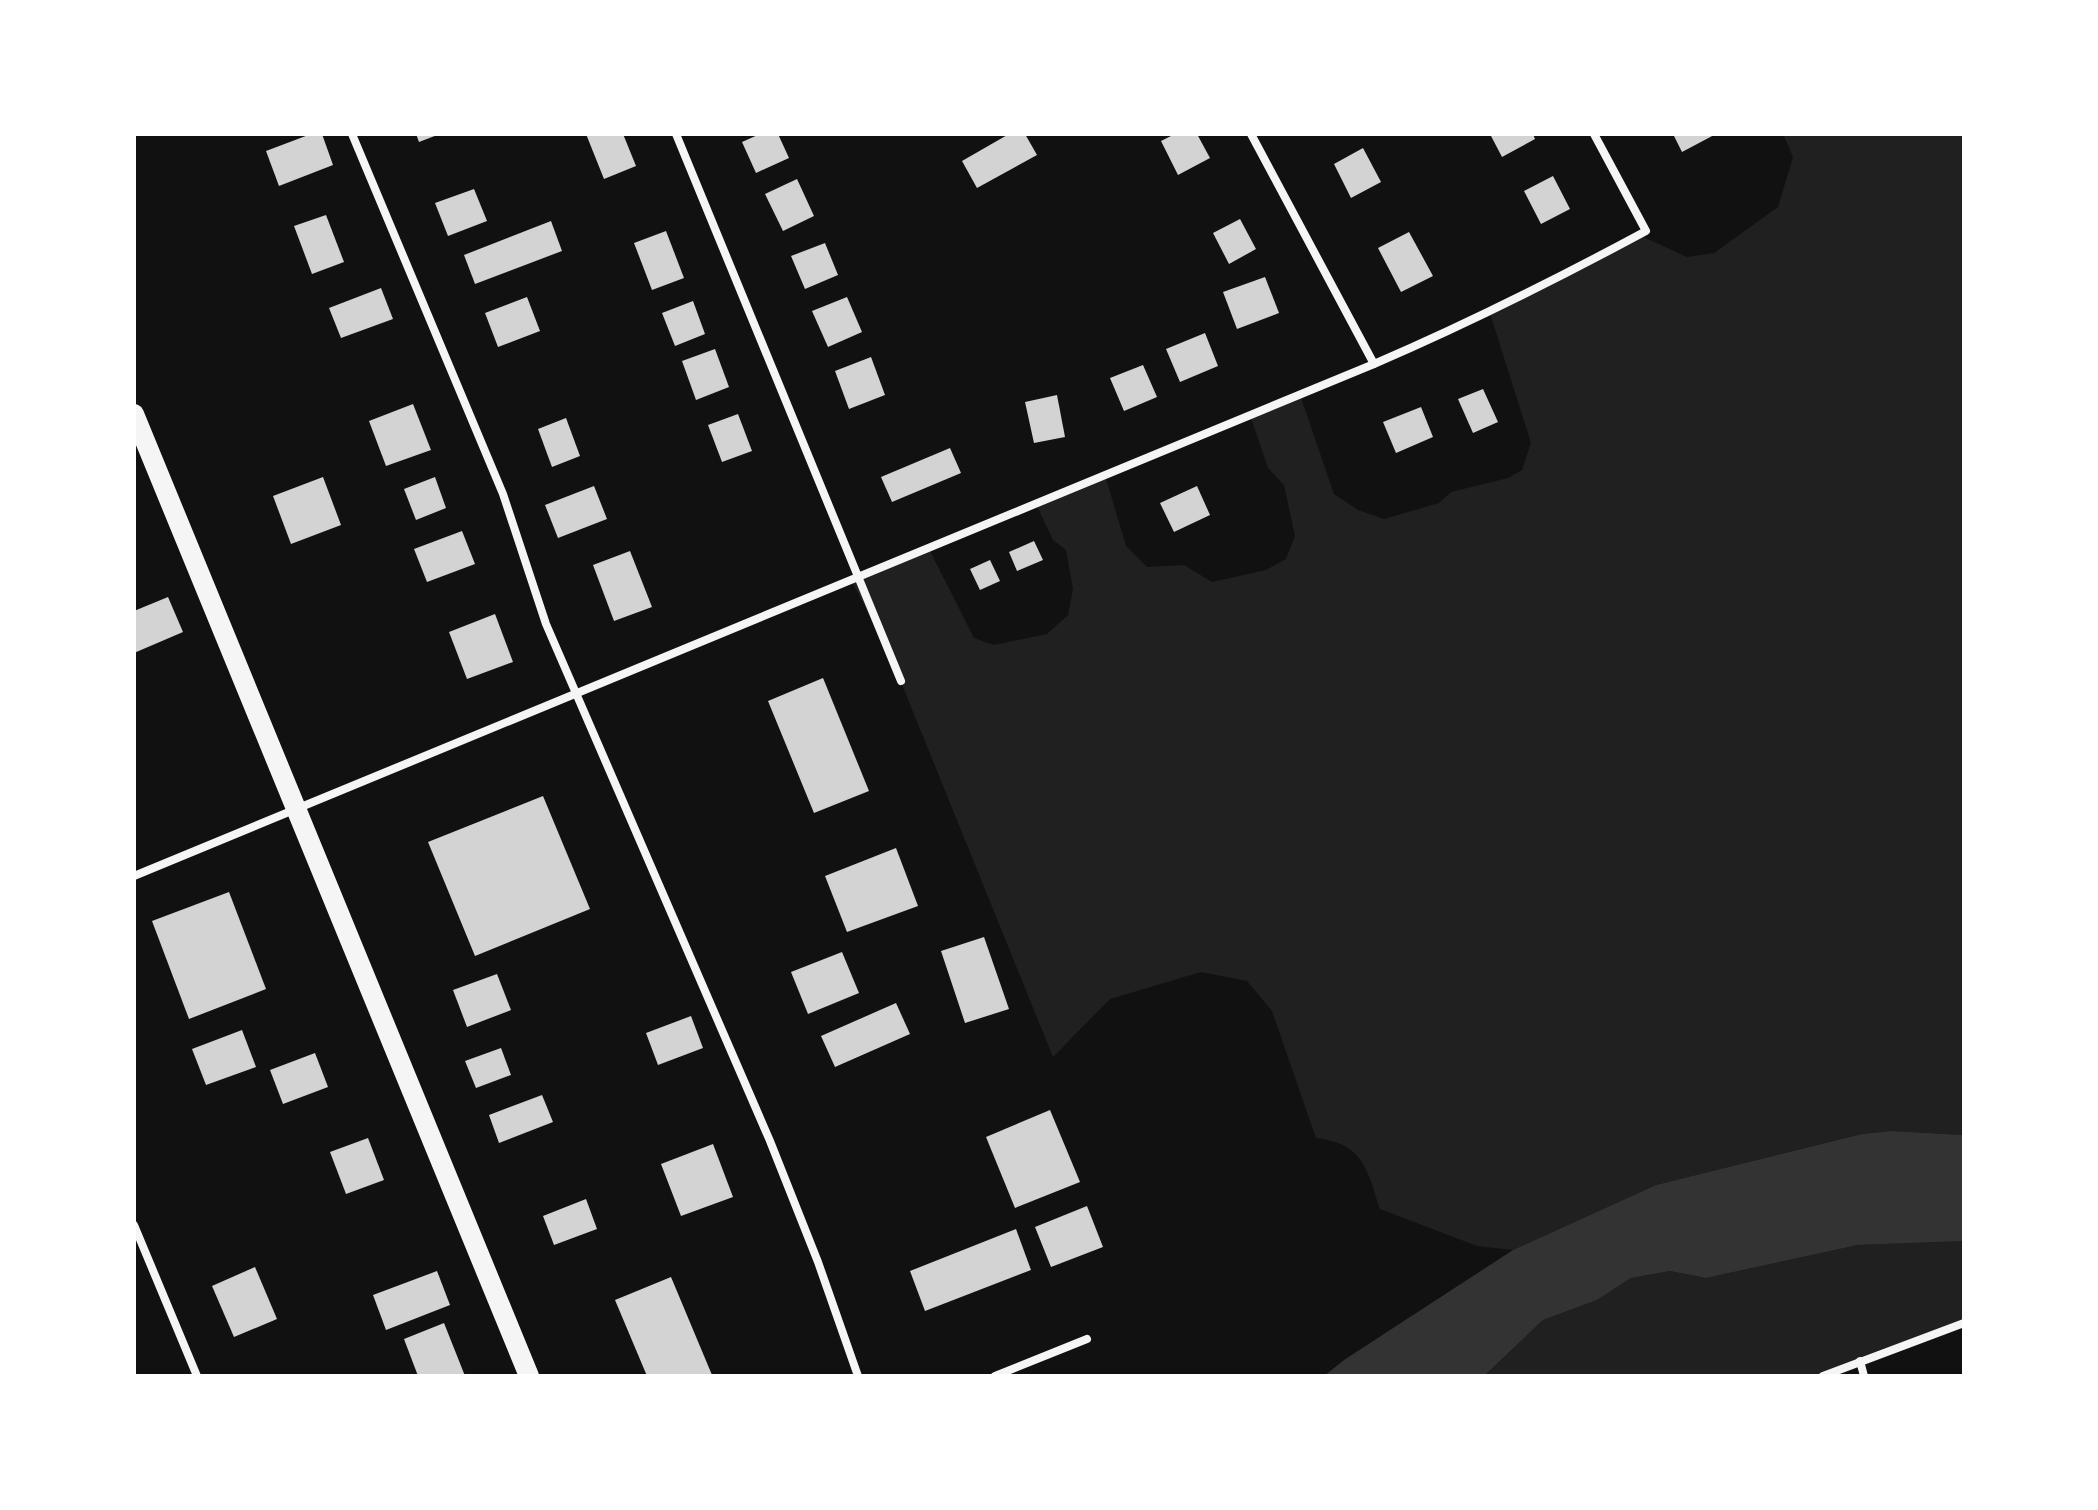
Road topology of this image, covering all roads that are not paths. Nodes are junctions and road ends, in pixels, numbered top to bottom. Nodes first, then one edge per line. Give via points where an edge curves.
1 (352, 134) edge
2 (676, 134) edge
3 (1251, 134) edge
4 (1594, 134) edge
5 (1374, 364) junction
6 (134, 414) edge
7 (857, 577) junction
8 (901, 681) dead end
9 (576, 693) junction
10 (297, 809) junction
11 (134, 876) edge
12 (134, 1225) edge
13 (1964, 1323) edge
14 (1087, 1339) dead end
15 (1860, 1361) junction
16 (197, 1376) edge
17 (529, 1376) edge
18 (858, 1376) edge
19 (995, 1376) edge
20 (1823, 1376) edge
21 (1864, 1376) edge

1 - 9 street via 503,494 546,624
2 - 7 street
3 - 5 street
4 - 5 street via 1646,231 1478,318
5 - 7 street
6 - 10 main road
7 - 8 street
7 - 9 street
9 - 10 street
9 - 18 street via 770,1141
10 - 11 street
10 - 17 main road
12 - 16 street
13 - 15 street
14 - 19 street
15 - 20 street
15 - 21 street

